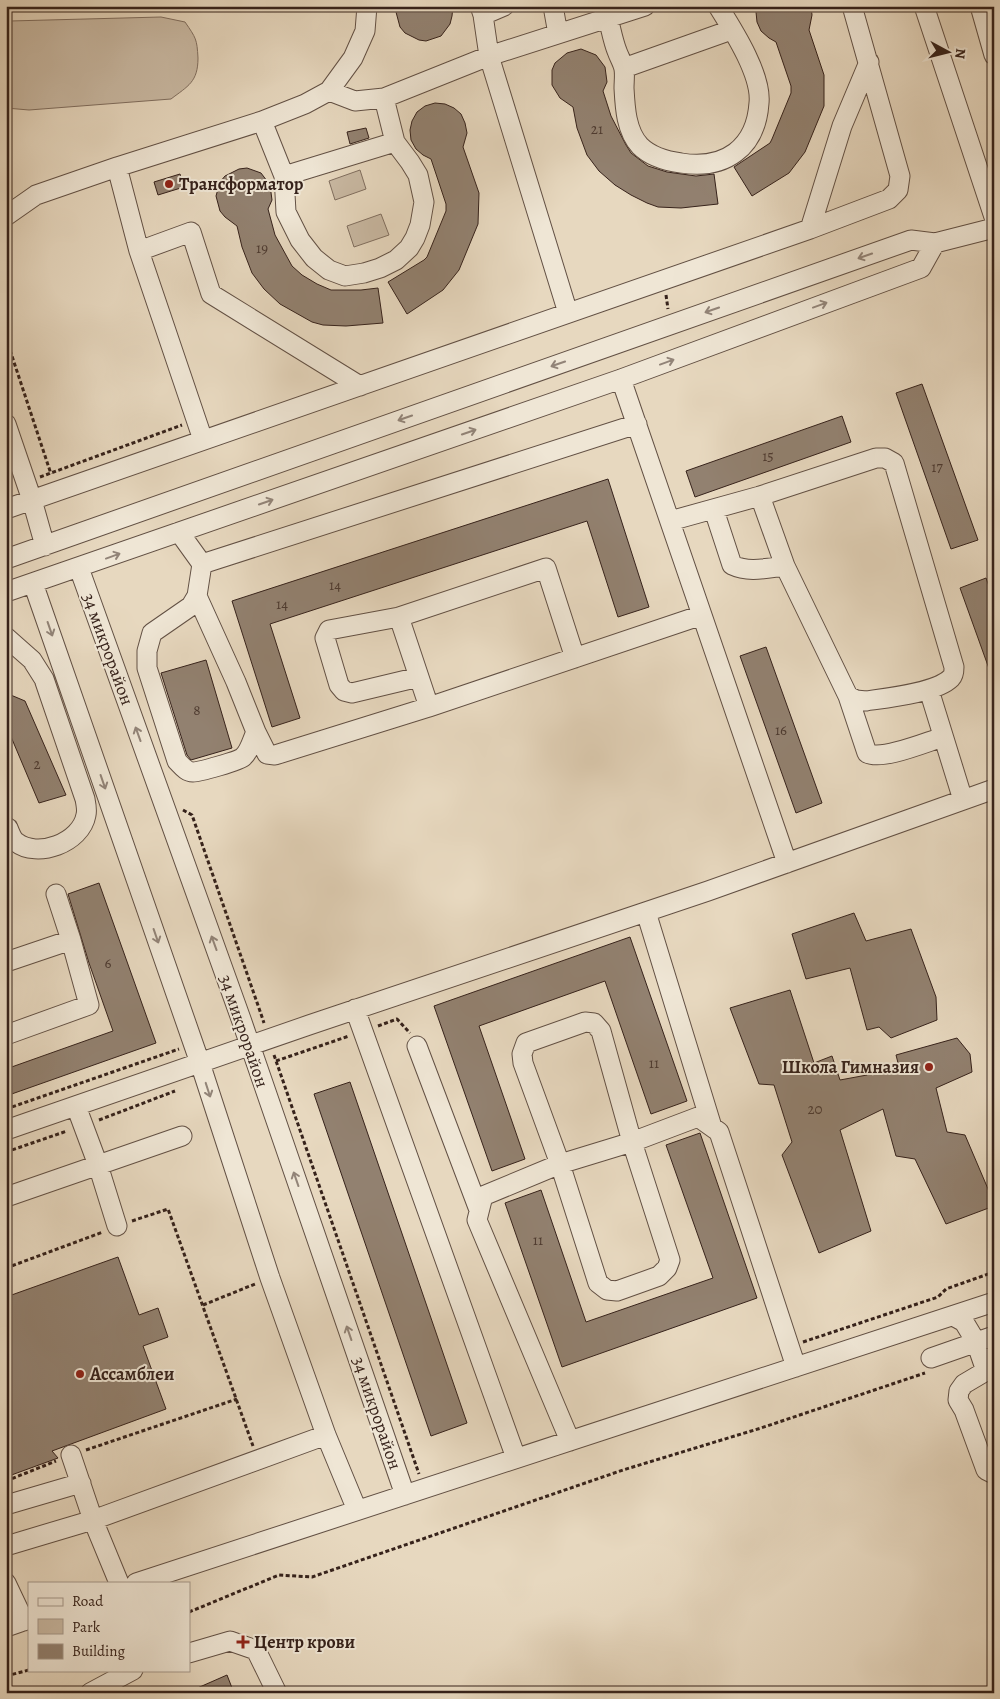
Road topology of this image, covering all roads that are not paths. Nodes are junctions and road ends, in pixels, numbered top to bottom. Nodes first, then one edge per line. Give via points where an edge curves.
1 (367, 6) edge
2 (504, 6) edge
3 (553, 6) edge
4 (645, 6) edge
5 (718, 6) edge
6 (852, 6) edge
7 (924, 6) edge
8 (980, 6) edge
9 (481, 10) edge
10 (608, 18) junction
11 (731, 30) junction
12 (558, 34) junction
13 (994, 55) edge
14 (489, 56) junction
15 (868, 62) junction
16 (624, 68) junction
17 (328, 91) junction
18 (384, 98) junction
19 (262, 121) junction
20 (395, 142) junction
21 (117, 167) junction
22 (284, 176) junction
23 (6, 216) edge
24 (994, 217) edge
25 (994, 228) edge
26 (810, 229) junction
27 (935, 242) junction
28 (139, 251) junction
29 (568, 313) junction
30 (621, 379) junction
31 (360, 386) junction
32 (6, 424) edge
33 (637, 424) junction
34 (203, 440) junction
35 (760, 496) junction
36 (32, 500) junction
37 (6, 509) edge
38 (714, 510) junction
39 (670, 521) junction
40 (179, 532) junction
41 (45, 546) junction
42 (6, 559) edge
43 (202, 564) junction
44 (786, 566) junction
45 (79, 568) junction
46 (34, 583) junction
47 (6, 592) edge
48 (197, 596) junction
49 (702, 615) junction
50 (399, 617) junction
51 (10, 645) edge
52 (575, 658) junction
53 (419, 677) junction
54 (929, 690) junction
55 (848, 696) junction
56 (429, 708) junction
57 (256, 732) junction
58 (943, 737) junction
59 (994, 789) edge
60 (963, 800) junction
61 (7, 827) edge
62 (787, 863) junction
63 (56, 894) dead end
64 (646, 912) junction
65 (71, 940) junction
66 (6, 962) edge
67 (355, 1009) junction
68 (6, 1035) edge
69 (250, 1046) junction
70 (417, 1046) dead end
71 (200, 1063) junction
72 (76, 1106) junction
73 (712, 1127) junction
74 (6, 1130) edge
75 (182, 1136) dead end
76 (632, 1142) junction
77 (560, 1164) junction
78 (98, 1165) junction
79 (6, 1197) edge
80 (479, 1210) junction
81 (118, 1226) road end
82 (994, 1302) edge
83 (953, 1316) junction
84 (985, 1339) edge
85 (928, 1365) road end
86 (796, 1367) junction
87 (990, 1371) edge
88 (326, 1435) junction
89 (570, 1441) junction
90 (71, 1455) road end
91 (516, 1458) junction
92 (994, 1474) edge
93 (81, 1484) junction
94 (405, 1495) junction
95 (6, 1505) edge
96 (357, 1510) junction
97 (93, 1520) junction
98 (6, 1546) edge
99 (119, 1582) edge
100 (139, 1582) edge
101 (6, 1583) edge
102 (20, 1622) edge
103 (190, 1653) edge
104 (127, 1672) edge
105 (90, 1693) edge
106 (276, 1693) edge

1 - 17 street via 365,31 353,58
2 - 9 street
3 - 12 street
4 - 10 street
5 - 11 street
6 - 15 street
7 - 24 street
8 - 13 street
9 - 14 street
10 - 12 street
10 - 16 street
11 - 16 street
11 - 16 street via 755,75 760,101 756,127 746,144 730,156 710,164 662,160 640,145 628,127
12 - 14 street
14 - 18 street
14 - 29 street
15 - 26 street via 842,126
15 - 26 street via 900,176 898,190 889,199
17 - 18 street via 355,101
17 - 19 street
18 - 20 street
19 - 21 street
19 - 22 street
20 - 22 street
20 - 22 street via 418,175 424,202 420,225 409,248 380,268 345,276 329,270 314,258 300,240 286,212
21 - 23 street via 36,195
21 - 28 street
25 - 27 street
26 - 29 street
30 -> 27 street via 921,268
27 -> 41 street via 911,240
28 - 31 street via 190,232 211,294
28 - 34 street
29 - 31 street
30 - 33 street
40 -> 30 street
31 - 34 street
32 - 36 street
33 - 39 street
33 - 43 street
34 - 36 street
35 - 38 street
35 - 44 street
35 - 54 street via 876,458 894,463 954,667 950,679
36 - 37 street
36 - 41 street
38 - 39 street
38 - 44 street via 732,565 749,570
39 - 49 street
40 - 43 street
45 -> 40 street
41 - 42 street
43 - 48 street
44 - 55 street
45 - 46 street
69 -> 45 street, 34 микрорайон
46 - 47 street
46 -> 71 street
48 - 57 street
48 - 57 street via 191,606 152,633 147,651 147,668 177,761 192,772 242,758
49 - 52 street
49 - 62 street
50 - 52 street via 546,568
50 - 53 street
50 - 53 street via 329,630 325,638 339,685 352,693
51 - 61 street via 32,660 44,679 86,799 86,816 77,834 50,848 28,849 14,841
52 - 56 street
53 - 56 street
54 - 55 street via 866,701
54 - 58 street
55 - 58 street via 867,753 871,755 885,755
56 - 57 street via 276,755 267,754
58 - 60 street
59 - 60 street
60 - 62 street
62 - 64 street
63 - 65 street
64 - 67 street
64 - 73 street
65 - 66 street
65 - 68 street via 89,1005
67 - 69 street
67 - 91 street
69 - 71 street
94 -> 69 street, 34 микрорайон
70 - 80 street
71 - 72 street
71 -> 88 street via 270,1278
72 - 74 street
72 - 78 street
73 - 76 street via 698,1117
73 - 86 street via 719,1132
75 - 78 street
76 - 77 street
76 - 77 street via 600,1031 594,1023 585,1022 526,1043 522,1054 522,1064
76 - 77 street via 670,1260 659,1276 617,1291 607,1290 598,1283
77 - 80 street via 483,1196
78 - 79 street
78 - 81 street
80 - 89 street via 477,1220
82 - 83 street
83 - 84 street
83 - 86 street
84 - 85 street
84 - 87 street
86 - 89 street
87 - 92 street via 964,1384 958,1400 986,1470
88 - 96 street
88 - 97 street
89 - 91 street
90 - 93 street
91 - 94 street
93 - 95 street
93 - 97 street
94 - 96 street
96 - 100 street
97 - 98 street
97 - 99 street
101 - 102 street
103 - 106 street via 230,1641 256,1650
104 - 105 street

